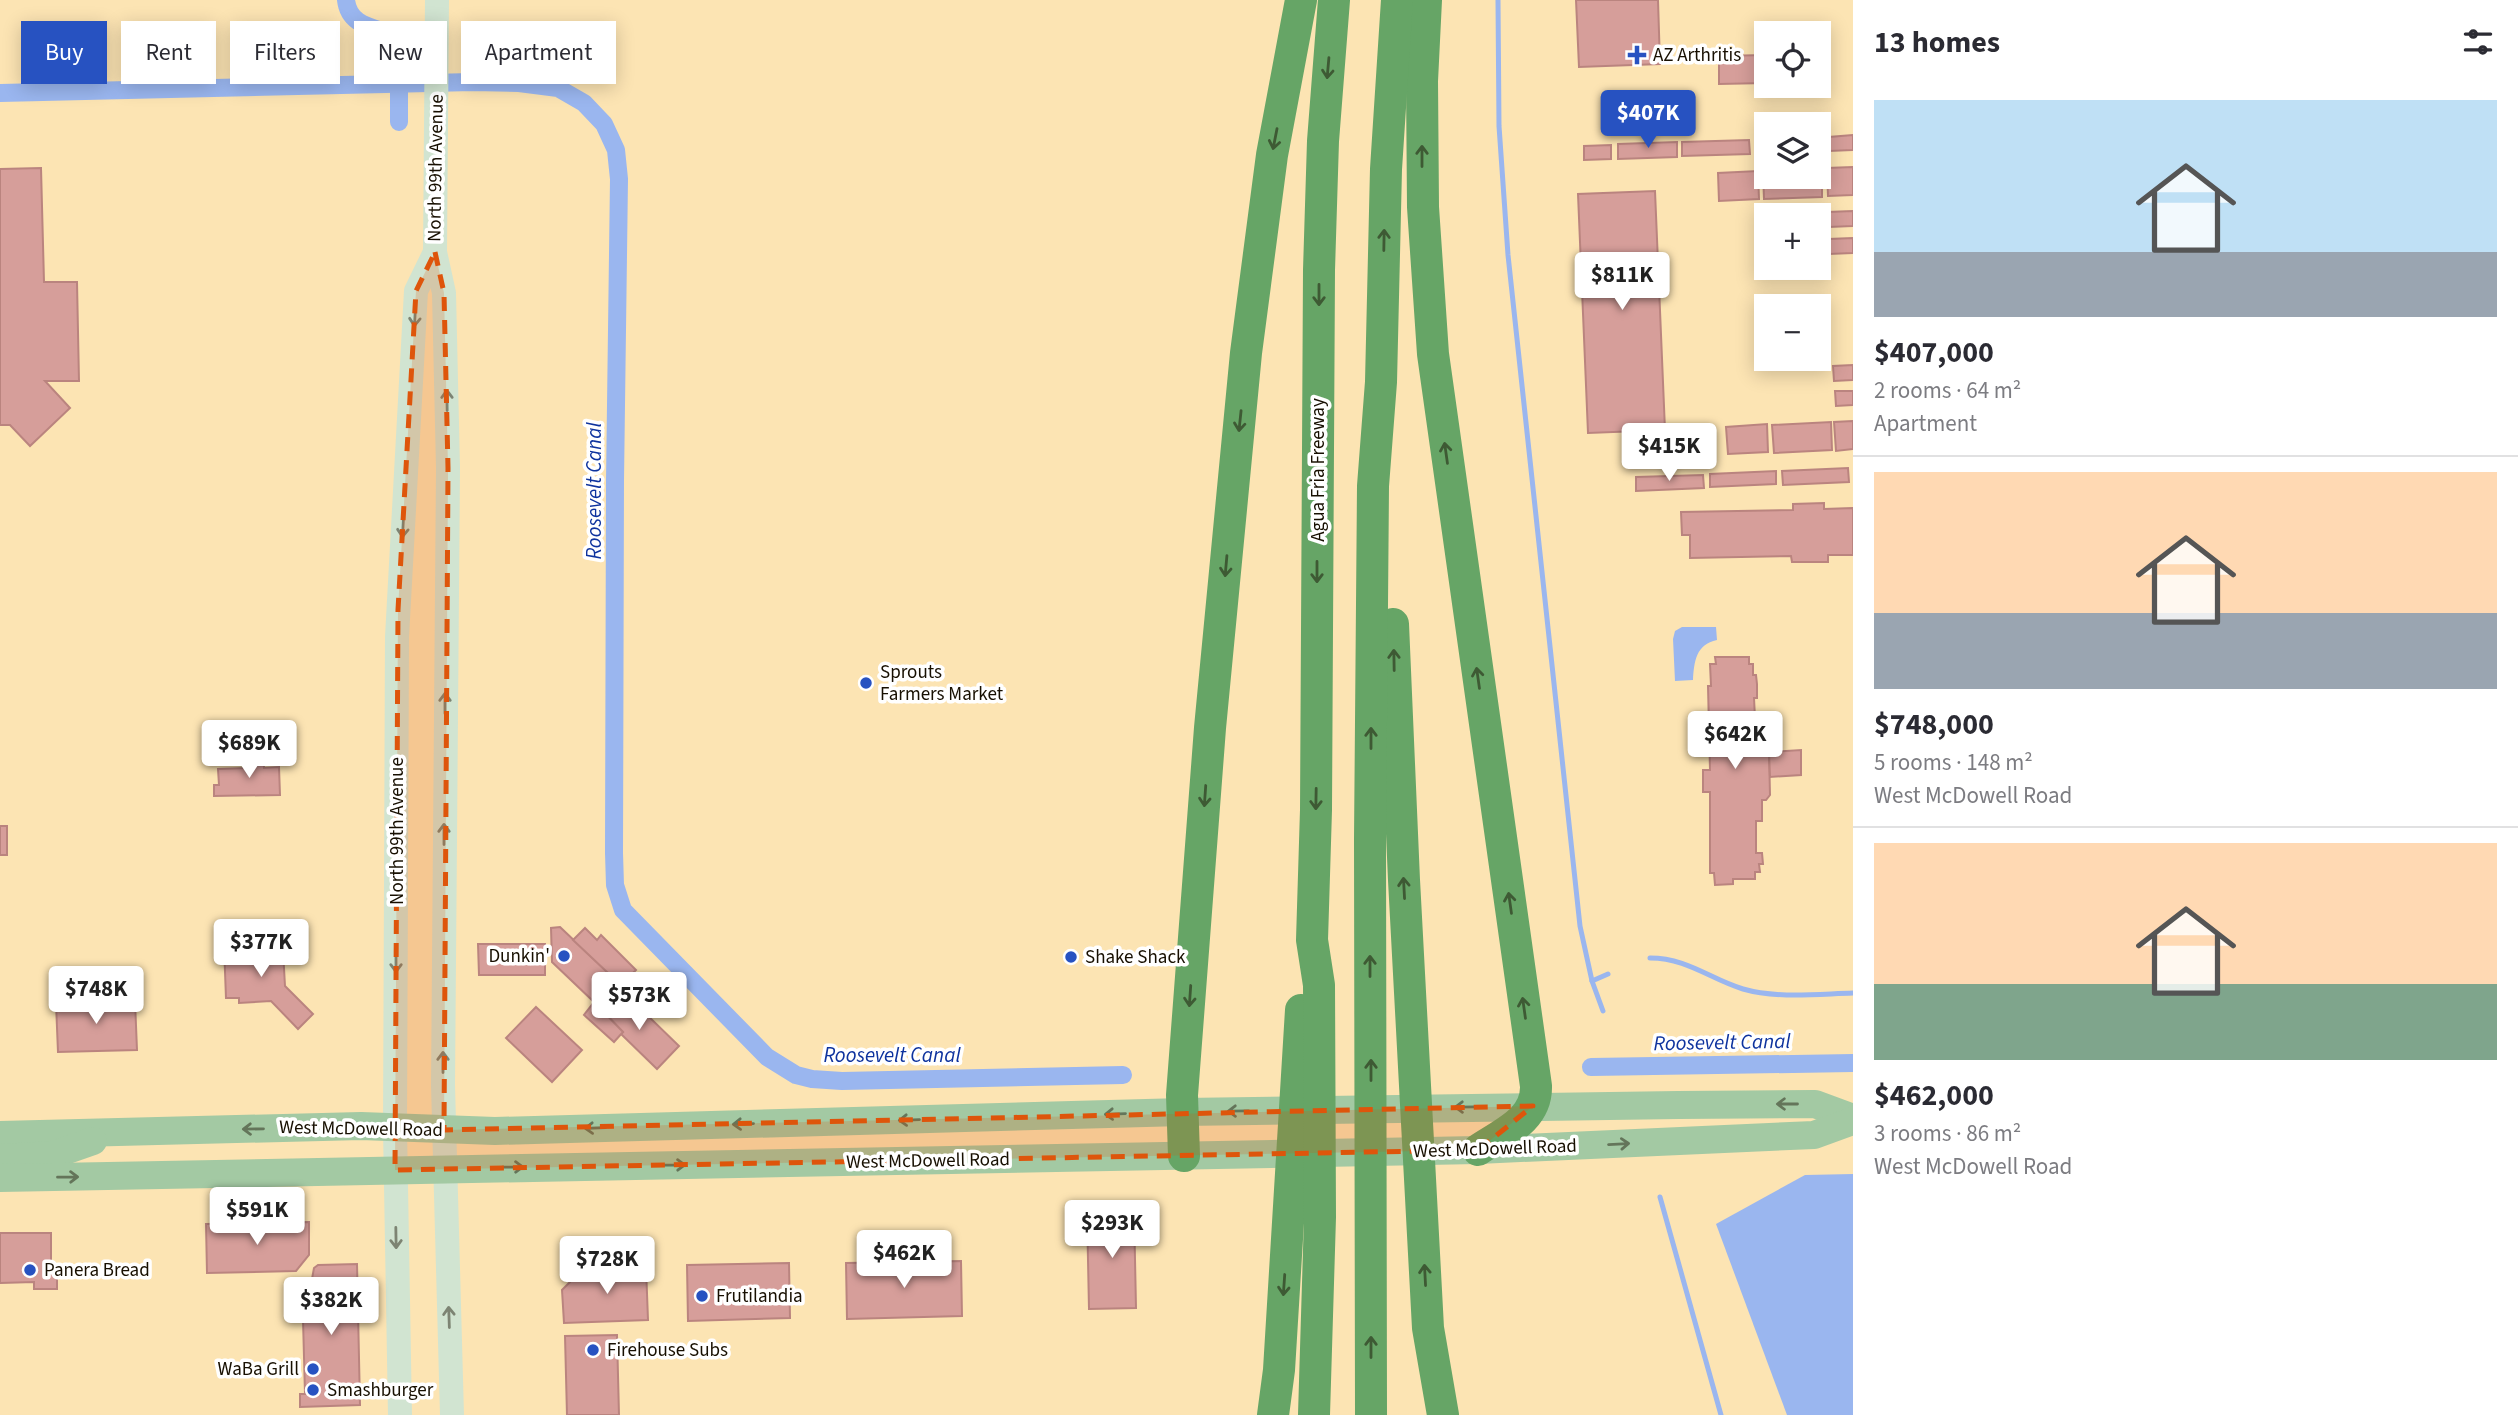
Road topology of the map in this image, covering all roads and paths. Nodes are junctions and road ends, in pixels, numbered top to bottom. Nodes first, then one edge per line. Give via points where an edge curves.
1 (437, 0) edge
2 (1301, 0) edge
3 (1334, 0) edge
4 (1397, 0) edge
5 (1426, 0) edge
6 (435, 252) junction
7 (1381, 382) junction
8 (1309, 1041) junction
9 (1533, 1106) junction
10 (1183, 1112) junction
11 (1853, 1119) edge
12 (395, 1128) junction
13 (444, 1130) junction
14 (119, 1132) junction
15 (0, 1135) edge
16 (1478, 1150) junction
17 (1184, 1156) junction
18 (0, 1158) edge
19 (445, 1169) junction
20 (395, 1170) junction
21 (0, 1178) edge
22 (400, 1415) edge
23 (452, 1415) edge
24 (1273, 1415) edge
25 (1314, 1415) edge
26 (1371, 1415) edge
27 (1443, 1415) edge

1 - 6 main road, North 99th Avenue
2 -> 10 highway via 1272,155 1245,366 1210,728
3 -> 8 highway, Agua Fria Freeway via 1319,270 1316,810 1312,940 1303,985
7 -> 4 highway via 1386,169
9 -> 5 highway via 1536,1086 1433,354 1424,249
6 -> 12 main road, North 99th Avenue via 416,291 398,610
13 -> 6 main road, North 99th Avenue via 448,468 444,293
26 -> 7 highway via 1373,486
27 -> 7 highway via 1429,1328 1422,1217 1395,705 1390,489
8 -> 24 highway
8 - 25 highway via 1320,1217
9 -> 10 main road, West McDowell Road
11 -> 9 main road, West McDowell Road via 1815,1104
9 - 16 highway via 1525,1118
10 -> 13 main road, West McDowell Road
10 - 17 highway
16 -> 11 main road, West McDowell Road via 1814,1135
12 - 13 main road, West McDowell Road
12 -> 14 main road, West McDowell Road
12 - 20 main road, North 99th Avenue
13 - 19 main road, North 99th Avenue
14 - 15 main road, West McDowell Road
14 - 18 main road via 53,1155
16 - 17 main road, West McDowell Road
19 -> 17 main road, West McDowell Road
19 - 20 main road, West McDowell Road
23 -> 19 main road, North 99th Avenue
21 -> 20 main road, West McDowell Road
20 -> 22 main road, North 99th Avenue

